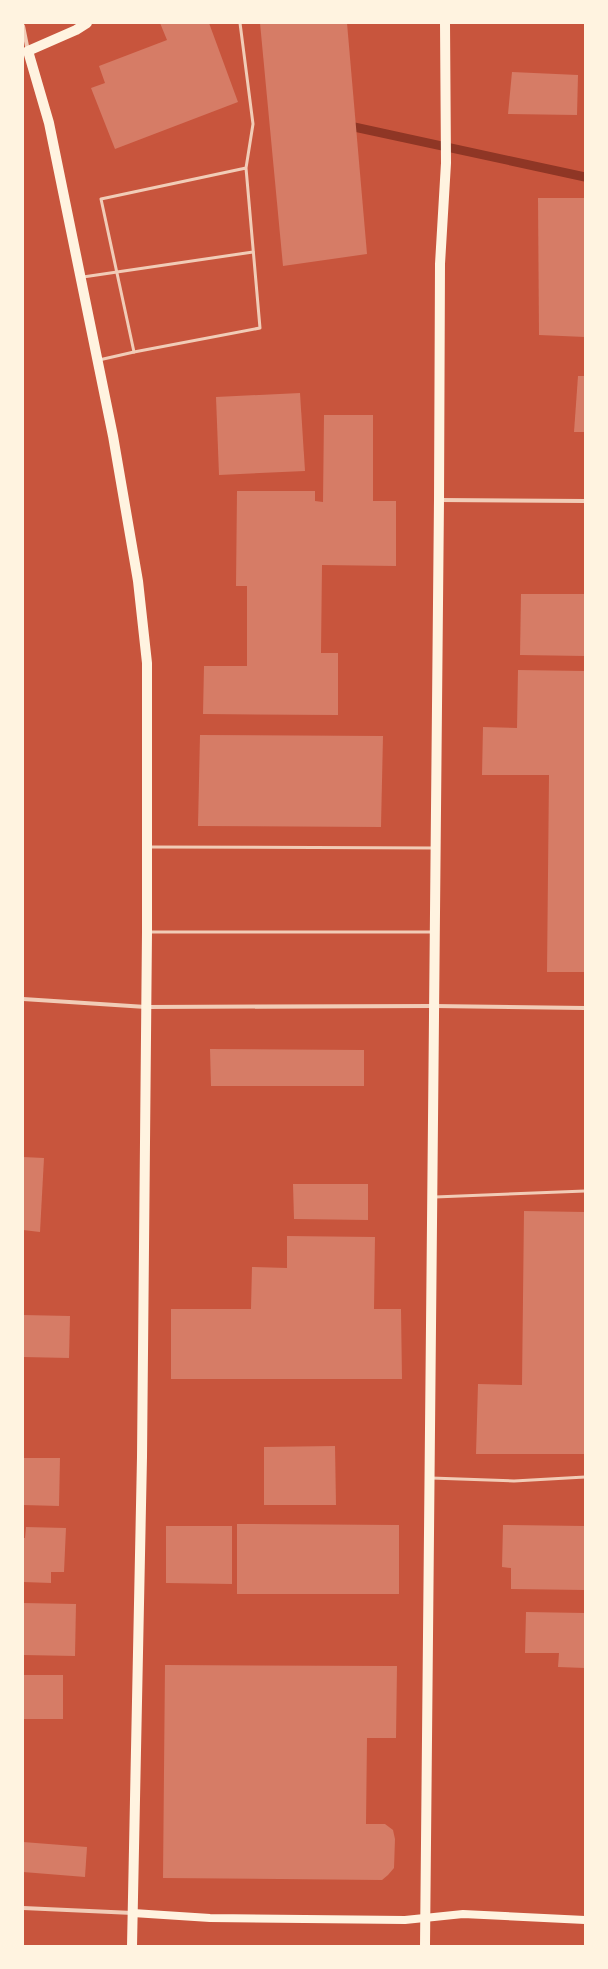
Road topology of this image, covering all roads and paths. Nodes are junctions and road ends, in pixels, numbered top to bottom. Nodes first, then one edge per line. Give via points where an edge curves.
1 (87, 23) edge
2 (240, 23) edge
3 (445, 23) edge
4 (23, 26) edge
5 (28, 51) junction
6 (246, 168) junction
7 (253, 252) junction
8 (117, 271) junction
9 (81, 277) junction
10 (134, 352) junction
11 (98, 360) junction
12 (439, 500) junction
13 (585, 501) edge
14 (147, 847) junction
15 (436, 848) junction
16 (147, 932) junction
17 (435, 932) junction
18 (23, 999) edge
19 (434, 1006) junction
20 (146, 1007) junction
21 (585, 1008) edge
22 (585, 1191) edge
23 (433, 1197) junction
24 (585, 1477) edge
25 (430, 1478) junction
26 (23, 1908) edge
27 (133, 1913) junction
28 (426, 1918) junction
29 (585, 1920) edge
30 (132, 1946) edge
31 (425, 1946) edge

1 - 5 main road
2 - 6 lane via 253,124
3 - 12 main road via 446,163 440,264
4 - 5 street
5 - 9 main road via 49,123
6 - 7 lane
6 - 8 lane via 101,199
7 - 8 lane
7 - 10 lane via 260,328
8 - 9 lane
8 - 10 lane
9 - 11 main road
10 - 11 lane
11 - 14 main road via 114,436 138,581 147,664
12 - 13 street
12 - 15 main road
14 - 15 lane
14 - 16 main road
15 - 17 main road
16 - 17 lane
16 - 20 main road
17 - 19 main road
18 - 20 street
19 - 20 street
19 - 21 street
19 - 23 main road
20 - 27 main road via 142,1465
22 - 23 lane
23 - 25 main road
24 - 25 lane via 514,1481
25 - 28 main road
26 - 27 street
27 - 28 main road via 210,1918
27 - 30 main road
28 - 29 main road via 463,1914
28 - 31 main road

